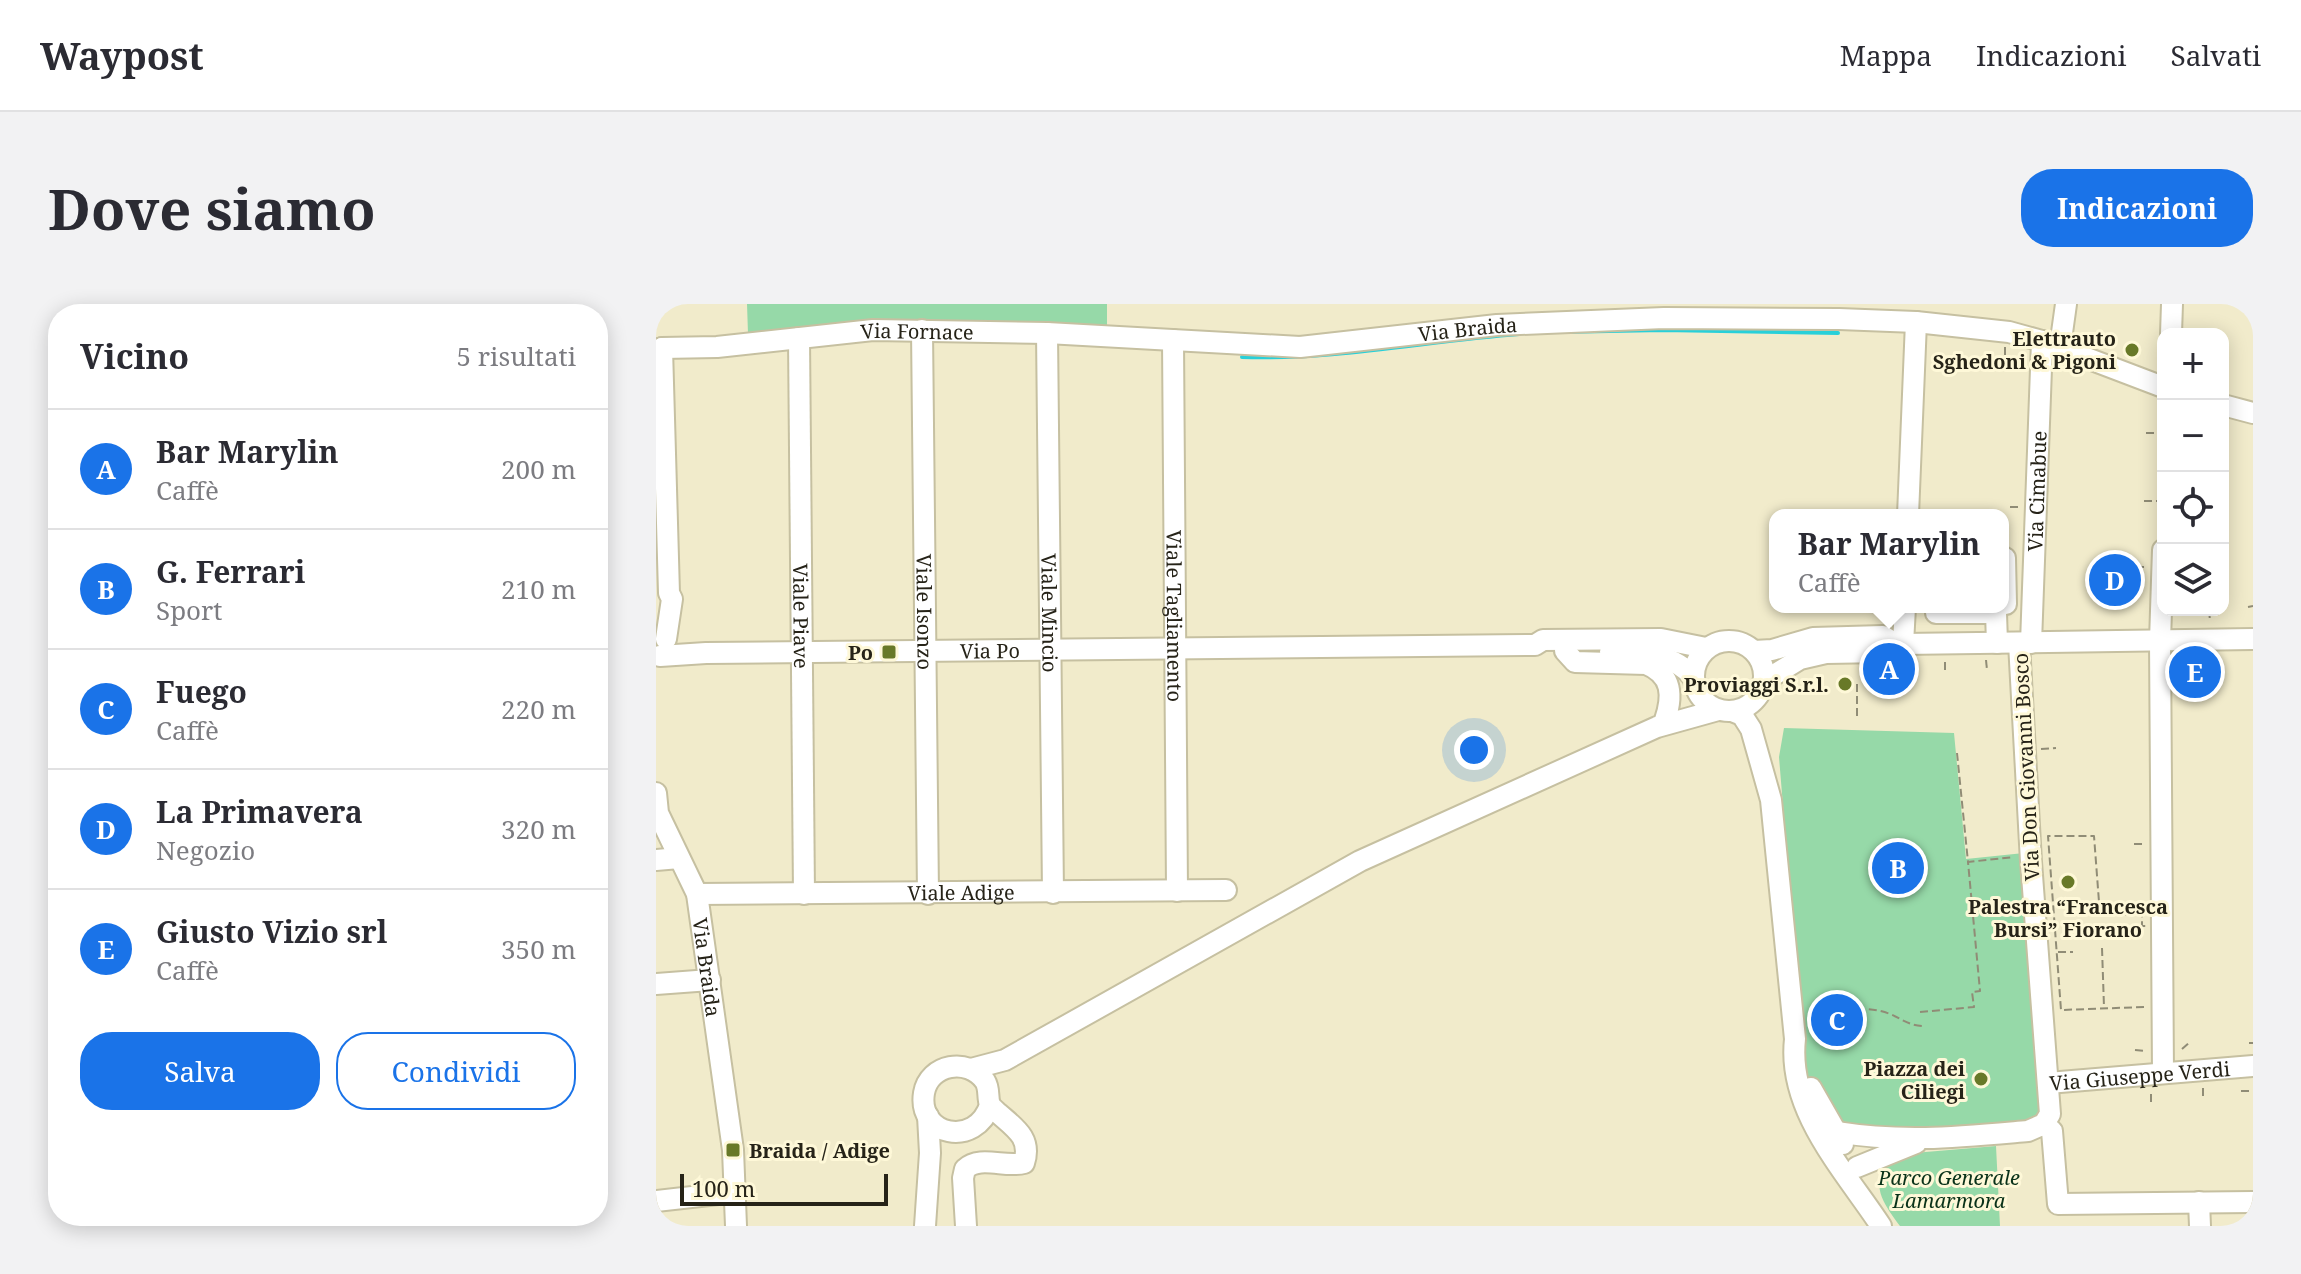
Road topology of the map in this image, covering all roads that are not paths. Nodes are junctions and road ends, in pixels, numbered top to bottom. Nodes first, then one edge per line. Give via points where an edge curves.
1 (1959, 304) edge
2 (2066, 304) edge
3 (2172, 304) edge
4 (1664, 311) edge
5 (1916, 322) junction
6 (1957, 326) junction
7 (2171, 328) edge
8 (922, 330) junction
9 (1047, 333) junction
10 (799, 338) junction
11 (1173, 340) junction
12 (2051, 344) junction
13 (659, 346) edge
14 (2157, 385) edge
15 (2229, 407) edge
16 (2253, 413) edge
17 (1908, 509) edge
18 (2009, 558) edge
19 (2034, 558) junction
20 (669, 593) junction
21 (1904, 613) edge
22 (1936, 613) edge
23 (1997, 613) edge
24 (656, 616) edge
25 (2161, 616) edge
26 (2253, 639) edge
27 (2160, 641) junction
28 (2025, 643) junction
29 (1899, 644) junction
30 (1535, 645) junction
31 (1706, 648) junction
32 (660, 650) edge
33 (1051, 650) junction
34 (1175, 650) junction
35 (927, 651) junction
36 (1565, 651) junction
37 (1754, 651) junction
38 (1991, 651) junction
39 (801, 652) junction
40 (1940, 653) junction
41 (1695, 684) junction
42 (1760, 690) junction
43 (1725, 710) junction
44 (1661, 723) junction
45 (656, 793) edge
46 (1770, 794) junction
47 (679, 858) junction
48 (656, 860) edge
49 (1226, 890) dead end
50 (1177, 891) junction
51 (1053, 893) junction
52 (697, 894) junction
53 (804, 894) junction
54 (928, 894) junction
55 (710, 980) junction
56 (656, 984) edge
57 (1795, 1039) junction
58 (1005, 1060) junction
59 (2253, 1066) edge
60 (971, 1069) junction
61 (2155, 1072) junction
62 (2048, 1083) junction
63 (989, 1096) junction
64 (1808, 1112) junction
65 (928, 1116) junction
66 (2044, 1124) junction
67 (976, 1127) junction
68 (951, 1132) junction
69 (1019, 1132) junction
70 (1836, 1132) junction
71 (1877, 1139) junction
72 (1923, 1140) junction
73 (930, 1153) junction
74 (1851, 1162) junction
75 (736, 1192) junction
76 (656, 1201) edge
77 (2199, 1202) junction
78 (2253, 1202) edge
79 (736, 1226) edge
80 (925, 1226) edge
81 (966, 1226) edge
82 (1882, 1226) edge
83 (1896, 1226) edge
84 (2200, 1226) edge

1 - 6 street
2 - 12 street, Via Cimabue
3 - 7 street
4 - 5 street, Via Braida
4 - 11 street, Via Braida via 1300,347
5 - 6 street, Via Braida
5 - 17 street
6 - 12 street, Via Braida
8 - 9 street, Via Fornace
8 - 10 street, Via Fornace
8 - 35 street, Viale Isonzo
9 - 11 street, Via Fornace
9 - 33 street, Viale Mincio
10 - 13 street, Via Fornace via 717,347
10 - 39 street, Viale Piave
11 - 34 street, Viale Tagliamento
12 - 14 street, Via Braida
12 - 19 street, Via Cimabue
13 - 20 street
15 - 16 street
18 - 19 street
19 - 28 street, Via Cimabue
20 - 24 street
20 - 32 street
21 - 29 street
22 - 40 street
23 - 38 street
25 - 27 street
26 - 27 street
27 - 28 street
27 - 61 street
28 - 38 street
28 - 62 street, Via Don Giovanni Bosco
29 - 37 street via 1883,636 1813,638
29 - 40 street
29 - 42 street via 1884,652 1800,659
30 - 31 street via 1543,640 1661,639
30 - 34 street, Via Po
30 - 36 street
31 - 37 street via 1725,640
31 - 41 street via 1694,666
32 - 39 street, Via Po
33 - 34 street, Via Po
33 - 35 street, Via Po
33 - 51 street, Viale Mincio
34 - 50 street, Viale Tagliamento
35 - 39 street, Via Po
35 - 54 street, Viale Isonzo
36 - 41 street via 1649,653 1688,670
36 - 44 street via 1575,662 1656,668 1670,690
37 - 42 street via 1763,665
38 - 40 street
39 - 53 street, Viale Piave
41 - 43 street via 1709,706
41 - 44 street via 1690,704
42 - 43 street via 1741,709
42 - 46 street
43 - 44 street
43 - 46 street via 1742,715 1751,729
44 - 58 street via 1360,861
45 - 47 street, Via Braida via 658,813
46 - 57 street
47 - 48 street
47 - 52 street, Via Braida
49 - 50 street, Viale Adige
50 - 51 street, Viale Adige
51 - 54 street, Viale Adige
52 - 53 street, Viale Adige
52 - 55 street, Via Braida
53 - 54 street, Viale Adige
55 - 56 street
55 - 75 street, Via Braida
57 - 64 street via 1794,1073
57 - 70 street via 1814,1097
58 - 60 street
58 - 63 street
59 - 61 street, Via Giuseppe Verdi
60 - 63 street
60 - 65 street via 951,1066 932,1076 923,1095
61 - 62 street, Via Giuseppe Verdi
62 - 66 street, Via Giuseppe Verdi via 2050,1114
63 - 67 street
63 - 69 street
64 - 74 street
64 - 82 street
65 - 68 street
65 - 73 street
66 - 72 street, Via Giuseppe Verdi via 2028,1131
66 - 77 street via 2052,1131 2058,1204
67 - 68 street
67 - 69 street
68 - 73 street
69 - 81 street via 1028,1151 1024,1163 976,1162 965,1169
70 - 71 street, Via Giuseppe Verdi
70 - 74 street
71 - 72 street, Via Giuseppe Verdi
71 - 74 street
72 - 74 street, Via Giuseppe Verdi
73 - 80 street
74 - 82 street
74 - 83 street
75 - 76 street
75 - 79 street, Via Braida
77 - 78 street
77 - 84 street

